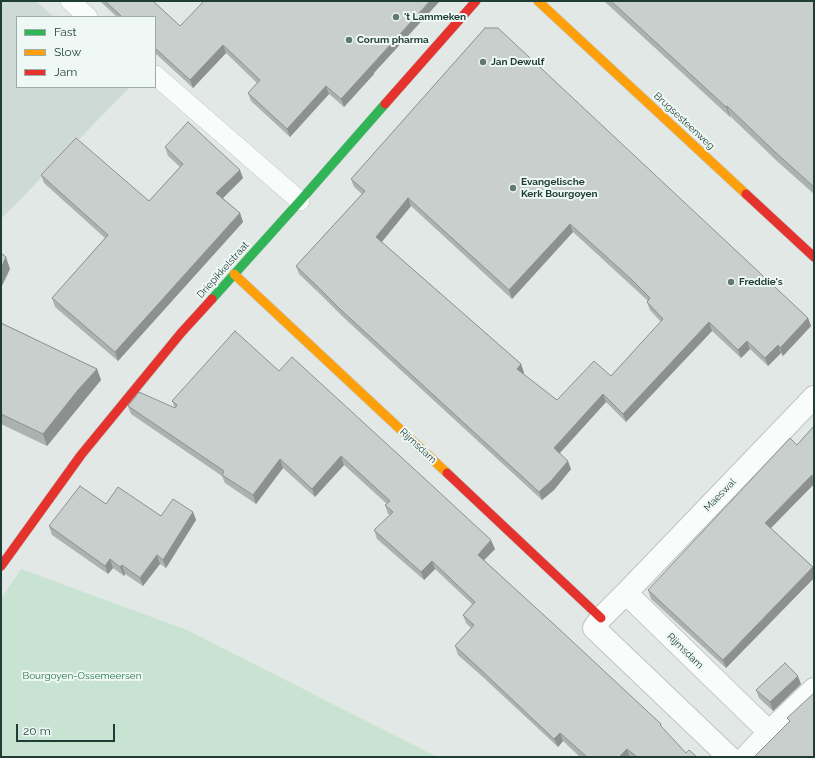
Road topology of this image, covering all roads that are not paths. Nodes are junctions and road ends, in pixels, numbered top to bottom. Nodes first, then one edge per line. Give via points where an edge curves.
1 (70, 1) edge
2 (476, 1) edge
3 (538, 1) edge
4 (87, 16) edge
5 (156, 76) edge
6 (300, 201) junction
7 (814, 258) edge
8 (234, 274) junction
9 (814, 397) edge
10 (1, 566) edge
11 (626, 594) junction
12 (601, 618) junction
13 (814, 689) edge
14 (769, 732) junction
15 (729, 757) edge
16 (746, 757) edge

1 - 4 lane
2 - 6 street, Driepikkelstraat
3 - 7 street, Brugsesteenweg
5 - 6 lane
6 - 8 street, Driepikkelstraat
8 - 10 street, Driepikkelstraat via 181,333 81,455
8 - 12 street, Rijmsdam
9 - 11 street, Maeswal
11 - 12 street
11 - 14 street, Rijmsdam
12 - 15 street via 594,628
13 - 14 street
14 - 16 street

